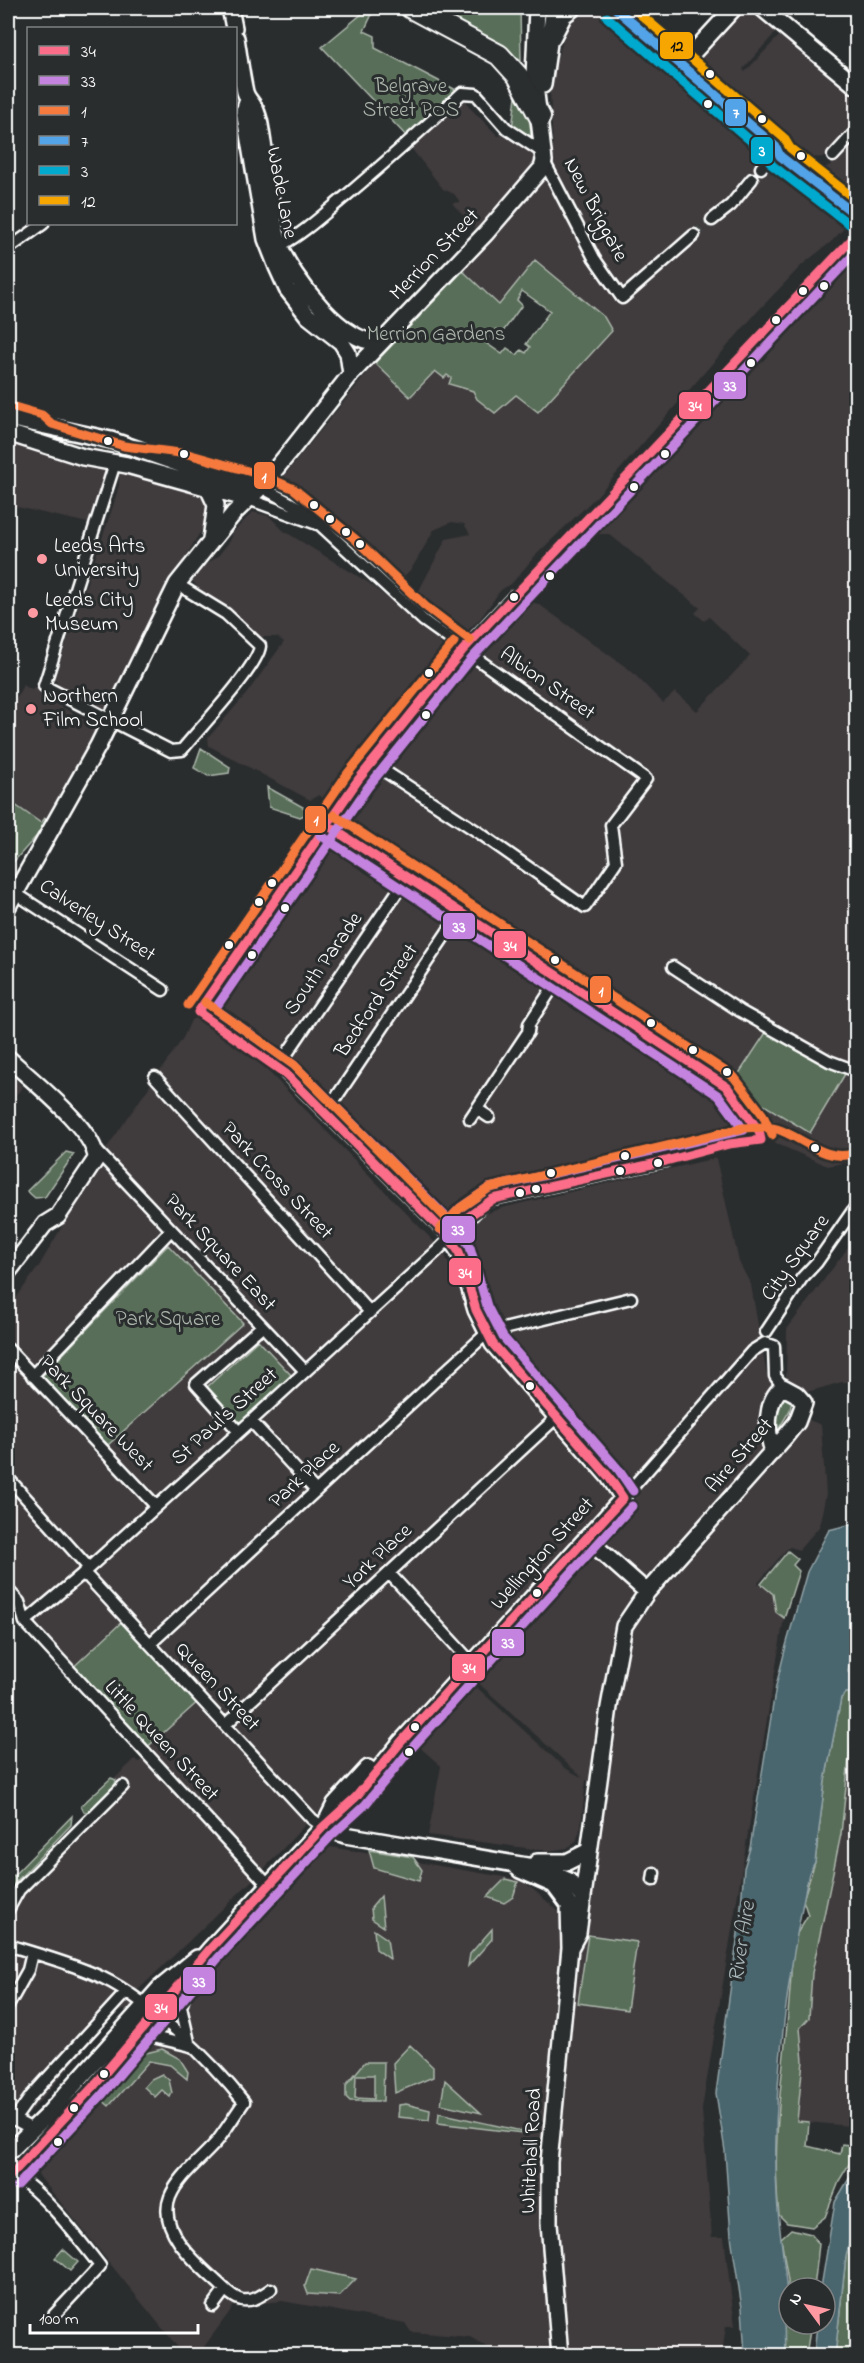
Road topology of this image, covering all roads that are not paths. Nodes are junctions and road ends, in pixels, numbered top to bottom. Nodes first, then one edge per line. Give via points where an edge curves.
1 (230, 8) edge
2 (411, 8) edge
3 (537, 8) edge
4 (554, 8) edge
5 (573, 8) edge
6 (616, 8) edge
7 (734, 8) edge
8 (762, 8) edge
9 (234, 27) edge
10 (237, 46) edge
11 (549, 46) junction
12 (676, 62) junction
13 (856, 86) edge
14 (243, 93) edge
15 (539, 110) junction
16 (856, 131) edge
17 (833, 156) dead end
18 (543, 157) junction
19 (761, 168) dead end
20 (752, 179) dead end
21 (712, 220) tunnel mouth
22 (42, 225) edge
23 (694, 235) tunnel mouth
24 (273, 242) junction
25 (8, 249) edge
26 (381, 342) junction
27 (351, 374) junction
28 (8, 418) edge
29 (8, 433) edge
30 (116, 463) junction
31 (261, 487) junction
32 (209, 490) junction
33 (248, 499) junction
34 (320, 525) junction
35 (210, 542) junction
36 (177, 584) junction
37 (515, 595) dead end
38 (463, 650) junction
39 (109, 721) junction
40 (370, 765) dead end
41 (10, 896) edge
42 (460, 913) joint
43 (673, 967) dead end
44 (550, 973) dead end
45 (163, 990) dead end
46 (8, 1058) edge
47 (856, 1071) edge
48 (154, 1077) dead end
49 (477, 1109) junction
50 (327, 1112) junction
51 (489, 1117) dead end
52 (470, 1119) dead end
53 (101, 1156) junction
54 (666, 1161) dead end
55 (856, 1206) edge
56 (171, 1230) junction
57 (449, 1237) junction
58 (8, 1272) edge
59 (631, 1298) dead end
60 (370, 1312) junction
61 (262, 1326) junction
62 (487, 1333) junction
63 (766, 1338) junction
64 (8, 1350) edge
65 (305, 1371) junction
66 (32, 1376) junction
67 (783, 1387) junction
68 (557, 1417) junction
69 (251, 1421) junction
70 (239, 1432) junction
71 (773, 1451) junction
72 (9, 1482) edge
73 (316, 1491) junction
74 (623, 1498) junction
75 (156, 1506) junction
76 (586, 1538) junction
77 (85, 1571) junction
78 (389, 1573) junction
79 (8, 1590) edge
80 (646, 1593) junction
81 (25, 1622) junction
82 (150, 1644) junction
83 (472, 1664) junction
84 (225, 1725) junction
85 (123, 1786) dead end
86 (323, 1827) junction
87 (590, 1846) junction
88 (514, 1864) junction
89 (268, 1886) junction
90 (583, 1898) junction
91 (8, 1910) edge
92 (8, 1945) edge
93 (570, 1948) junction
94 (210, 1949) junction
95 (32, 1953) junction
96 (193, 1971) junction
97 (126, 1992) junction
98 (8, 2006) edge
99 (150, 2010) junction
100 (134, 2042) junction
101 (190, 2046) junction
102 (11, 2118) edge
103 (34, 2130) junction
104 (8, 2153) edge
105 (10, 2176) edge
106 (271, 2289) dead end
107 (225, 2290) junction
108 (213, 2306) dead end
109 (54, 2315) dead end
110 (560, 2355) edge

1 - 9 street
2 - 15 highway via 499,55 518,76
3 - 15 street, New Briggate via 534,77
4 - 11 street, New Briggate
5 - 11 street via 564,15
6 - 12 street
7 - 12 street via 689,57
8 - 13 street
10 - 14 street, Wade Lane
11 - 15 street, New Briggate
12 - 19 street via 776,147
14 - 24 street, Wade Lane via 255,107 263,145
15 - 18 street, New Briggate
16 - 17 street
18 - 23 street, New Briggate via 594,258 622,298
18 - 24 street via 506,128 476,94 462,93 367,178
18 - 26 street, Merrion Street via 537,175
20 - 21 street via 731,205
22 - 25 street
24 - 26 street, Wade Lane via 328,314 362,340
24 - 27 street, Wade Lane via 276,267 294,299 308,316 341,342
26 - 27 street, Merrion Street
27 - 31 street, Merrion Street
28 - 31 street via 111,440
29 - 30 street via 83,457
30 - 32 street
30 - 39 street via 44,686
31 - 33 street, Merrion Street
31 - 34 street, Albion Street via 289,500
32 - 33 street
32 - 35 street via 216,505
33 - 34 street, Albion Street
33 - 35 street, Merrion Street
34 - 38 street, Albion Street via 417,615
35 - 36 street, Merrion Street
36 - 39 street, Merrion Street
36 - 39 street via 226,614 260,646 257,656 182,750 174,752
37 - 38 street
38 - 40 street, Albion Street via 646,778 611,825 616,862 585,907 478,832
39 - 41 street, Merrion Street via 50,834
41 - 45 street, Calverley Street
42 - 50 street, Bedford Street
42 - 50 street, South Parade via 406,879 284,1056 286,1074
43 - 47 street via 750,1017 829,1061
44 - 49 street via 553,987
46 - 53 street via 76,1124
48 - 60 street, Park Cross Street
49 - 51 street
49 - 52 street
50 - 57 street
53 - 56 street, Park Square East
53 - 58 street via 58,1216 45,1224
54 - 57 street, St Paul's Street via 493,1199
55 - 63 street, City Square via 802,1278
56 - 61 street, Park Square East
56 - 66 street
57 - 60 street, St Paul's Street
57 - 62 street via 459,1252
59 - 62 street
60 - 65 street, St Paul's Street
61 - 65 street, Park Square East
61 - 70 street via 196,1384
62 - 68 street
62 - 73 street, Park Place
63 - 67 street, Aire Street via 774,1346 775,1376
63 - 74 street, Wellington Street
64 - 66 street, Park Square West
65 - 69 street, St Paul's Street
66 - 75 street, Park Square West
67 - 71 street via 774,1395 770,1409 768,1438
67 - 71 street, Aire Street via 804,1403 796,1422
68 - 74 street
68 - 78 street, York Place
69 - 70 street, St Paul's Street
69 - 73 street
70 - 75 street, St Paul's Street
71 - 80 street, Aire Street
72 - 77 street, Queen Street
73 - 82 street, Park Place
74 - 76 street, Wellington Street
75 - 77 street, St Paul's Street
76 - 80 street
76 - 83 street, Wellington Street
77 - 81 street, St Paul's Street
77 - 82 street, Queen Street
78 - 83 street
78 - 84 street, York Place
79 - 81 street, Little Queen Street via 19,1602
80 - 87 street, Whitehall Road via 621,1634
81 - 89 street, Little Queen Street
82 - 84 street, Queen Street
83 - 86 street, Wellington Street via 356,1797
84 - 86 street, Queen Street
85 - 91 street via 19,1890
86 - 88 street via 337,1833
86 - 89 street, Wellington Street
87 - 88 street via 567,1862 521,1860
87 - 90 street, Whitehall Road
88 - 90 street via 557,1875 575,1886
88 - 93 street, Whitehall Road via 559,1888 569,1910
89 - 94 street, Wellington Street
90 - 93 street, Whitehall Road via 578,1933
92 - 95 street
93 - 110 street, Whitehall Road via 549,2162 549,2223
94 - 96 street, Wellington Street
94 - 99 street, Wellington Street via 176,1972
95 - 97 street via 103,1978
95 - 98 street via 28,1970
96 - 99 street, Wellington Street
96 - 101 street via 181,2007
97 - 99 street
97 - 102 street
99 - 100 street, Wellington Street
99 - 101 street
99 - 103 street, Wellington Street
100 - 101 street via 153,2037
100 - 105 street, Wellington Street
101 - 107 street via 244,2102 218,2140 177,2186 167,2214 189,2256
102 - 103 street
103 - 104 street, Wellington Street
105 - 109 street via 23,2181 64,2222 100,2266
106 - 107 street via 251,2300 240,2300
107 - 108 street

